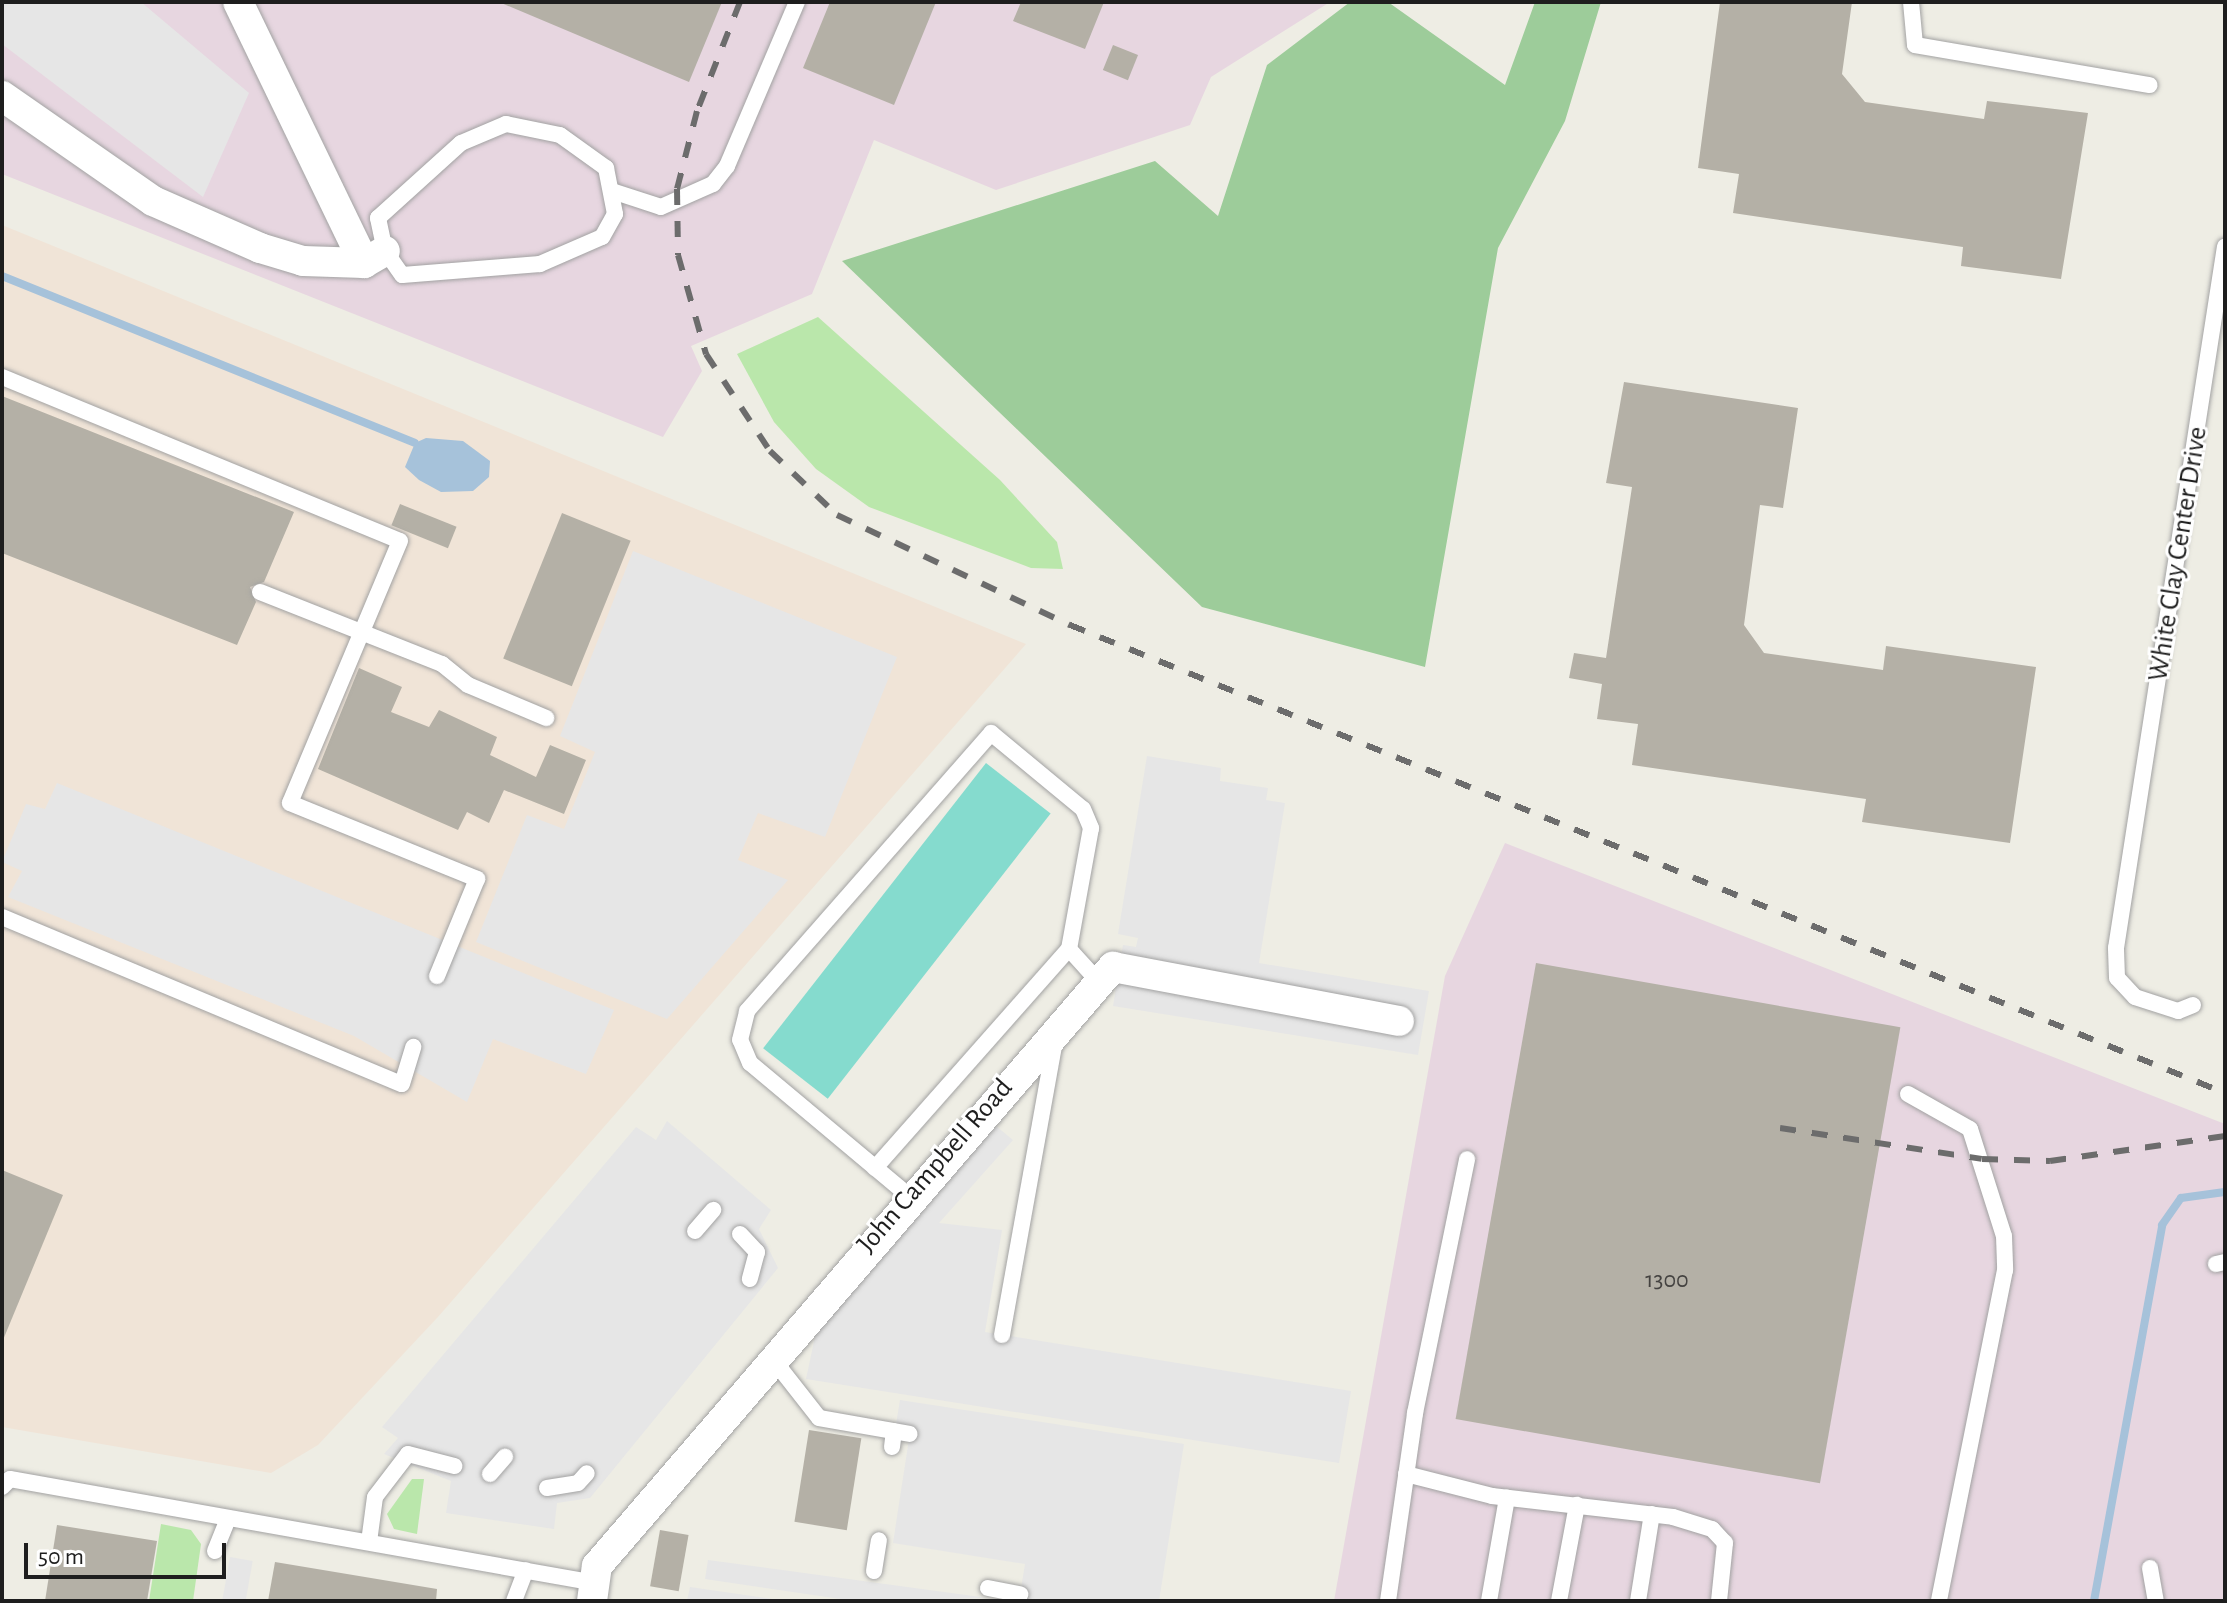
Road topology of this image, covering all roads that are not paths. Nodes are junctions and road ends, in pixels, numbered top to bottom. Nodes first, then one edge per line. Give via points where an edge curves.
1 (238, 2) edge
2 (797, 2) edge
3 (1911, 2) edge
4 (2150, 85) dead end
5 (2, 96) edge
6 (615, 192) junction
7 (2225, 246) edge
8 (375, 257) junction
9 (2, 377) edge
10 (260, 592) dead end
11 (362, 631) junction
12 (546, 718) dead end
13 (2, 917) edge
14 (1069, 949) junction
15 (437, 976) dead end
16 (1097, 980) junction
17 (2193, 1005) dead end
18 (1399, 1021) dead end
19 (1059, 1024) junction
20 (413, 1047) dead end
21 (1908, 1094) dead end
22 (1467, 1159) dead end
23 (875, 1168) junction
24 (909, 1196) junction
25 (713, 1210) dead end
26 (695, 1231) dead end
27 (740, 1234) dead end
28 (750, 1279) dead end
29 (1002, 1335) dead end
30 (791, 1344) junction
31 (899, 1437) dead end
32 (505, 1457) dead end
33 (454, 1466) dead end
34 (587, 1473) dead end
35 (490, 1474) dead end
36 (1406, 1474) junction
37 (2, 1487) edge
38 (547, 1488) dead end
39 (1507, 1498) junction
40 (1577, 1505) junction
41 (1652, 1514) junction
42 (228, 1518) junction
43 (879, 1540) dead end
44 (369, 1542) junction
45 (215, 1551) dead end
46 (2150, 1568) dead end
47 (526, 1570) junction
48 (874, 1571) dead end
49 (988, 1588) dead end
50 (593, 1592) edge
51 (1010, 1595) edge
52 (514, 1601) edge
53 (1388, 1601) edge
54 (1489, 1601) edge
55 (1559, 1601) edge
56 (1638, 1601) edge
57 (1719, 1601) edge
58 (1939, 1601) edge
59 (2156, 1601) edge

1 - 8 street
2 - 6 lane via 727,166 713,184 661,207
3 - 4 lane via 1915,45
5 - 8 street via 153,201 289,257
6 - 8 lane via 615,214 602,237 540,264 402,275
6 - 8 lane via 606,168 560,135 506,124 485,129 378,218
7 - 17 lane, White Clay Center Drive via 2116,948 2117,978 2156,1008
9 - 11 lane via 91,422 400,541
10 - 11 lane
11 - 12 lane
11 - 15 lane via 290,803 477,879
13 - 20 lane via 402,1084
14 - 16 lane
14 - 23 lane
14 - 23 lane via 1091,828 1083,809 991,733 747,1011 740,1040 750,1063
16 - 18 street via 1113,967 1134,969
16 - 19 street, John Campbell Road
19 - 24 street, John Campbell Road
19 - 29 lane
21 - 58 lane via 1970,1129 2004,1236 2005,1270
22 - 36 lane
23 - 24 lane
24 - 30 street, John Campbell Road
25 - 26 lane
27 - 28 lane via 757,1252
30 - 31 lane via 819,1418
30 - 50 street, John Campbell Road via 597,1566
32 - 35 lane
33 - 44 lane via 408,1454 375,1497
34 - 38 lane via 578,1483
36 - 39 lane
36 - 53 lane
37 - 42 lane via 10,1479
39 - 40 lane
39 - 54 lane
40 - 41 lane
40 - 55 lane
41 - 56 lane
41 - 57 lane via 1712,1529 1725,1543
42 - 44 lane
42 - 45 lane
43 - 48 lane
44 - 47 lane
46 - 59 lane
47 - 50 lane
47 - 52 lane
49 - 51 lane

